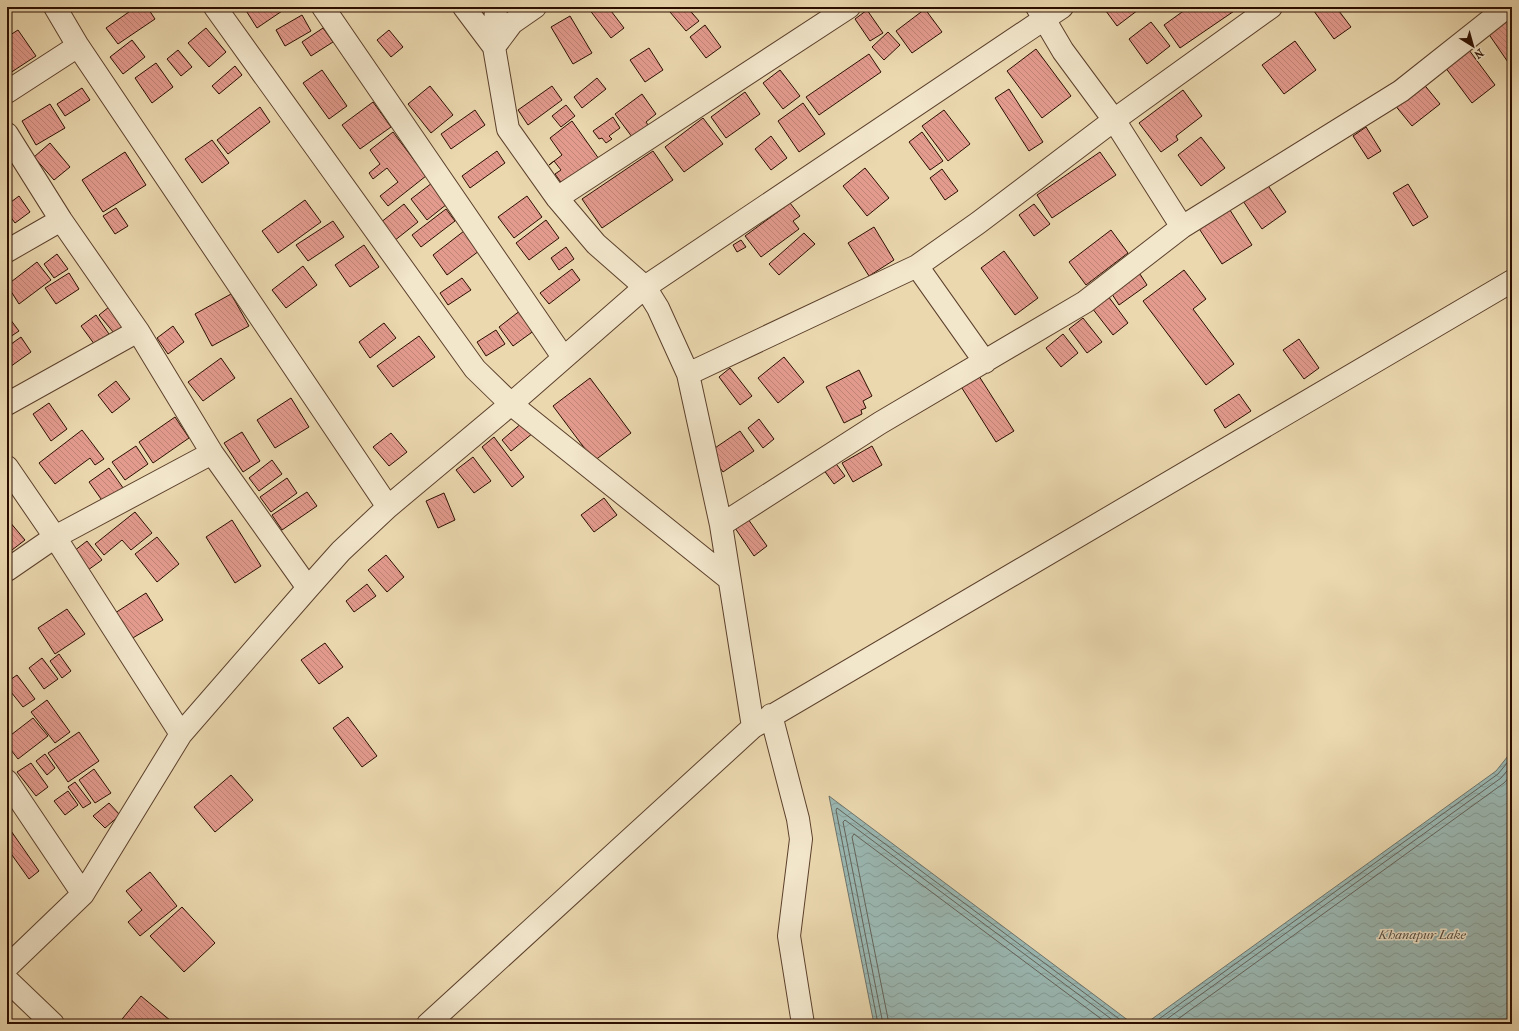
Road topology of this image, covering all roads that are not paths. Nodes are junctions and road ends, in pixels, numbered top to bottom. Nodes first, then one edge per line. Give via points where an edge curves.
1 (55, 7) edge
2 (216, 7) edge
3 (323, 7) edge
4 (464, 7) edge
5 (496, 7) edge
6 (536, 7) edge
7 (849, 7) edge
8 (1271, 7) edge
9 (1507, 7) edge
10 (1048, 11) edge
11 (78, 46) junction
12 (494, 47) junction
13 (7, 92) edge
14 (1114, 120) junction
15 (7, 134) edge
16 (557, 198) junction
17 (61, 220) junction
18 (1182, 227) junction
19 (7, 251) edge
20 (917, 266) junction
21 (1512, 281) edge
22 (645, 287) junction
23 (138, 331) junction
24 (563, 357) junction
25 (984, 362) junction
26 (688, 374) junction
27 (7, 404) edge
28 (511, 404) junction
29 (212, 453) junction
30 (7, 467) edge
31 (388, 507) junction
32 (721, 525) junction
33 (55, 537) junction
34 (7, 570) edge
35 (729, 579) junction
36 (308, 588) junction
37 (771, 715) junction
38 (753, 727) junction
39 (181, 734) junction
40 (7, 781) edge
41 (83, 894) junction
42 (7, 967) edge
43 (7, 980) edge
44 (53, 1024) edge
45 (428, 1024) edge
46 (803, 1024) edge

1 - 11 street
2 - 28 street via 462,352 475,369
3 - 24 street
4 - 12 street
5 - 12 street
6 - 12 street via 512,23
7 - 16 street
8 - 14 street
9 - 18 street via 1401,90
10 - 14 street via 1063,51
10 - 22 street
11 - 13 street
11 - 31 street
12 - 16 street via 508,129
14 - 18 street
14 - 20 street via 978,224
15 - 17 street
16 - 22 street via 596,244
17 - 19 street
17 - 23 street
18 - 25 street via 1085,302
20 - 25 street
20 - 26 street
21 - 37 street
22 - 24 street
22 - 26 street via 658,308
23 - 27 street
23 - 29 street
24 - 28 street
25 - 32 street via 880,423
26 - 32 street
28 - 31 street
28 - 35 street
29 - 33 street
29 - 36 street
30 - 33 street
31 - 36 street
32 - 35 street
33 - 34 street
33 - 39 street
35 - 38 street
36 - 39 street
37 - 38 street
37 - 46 street via 801,839 789,936
38 - 45 street
39 - 41 street
40 - 41 street
41 - 42 street
43 - 44 street

